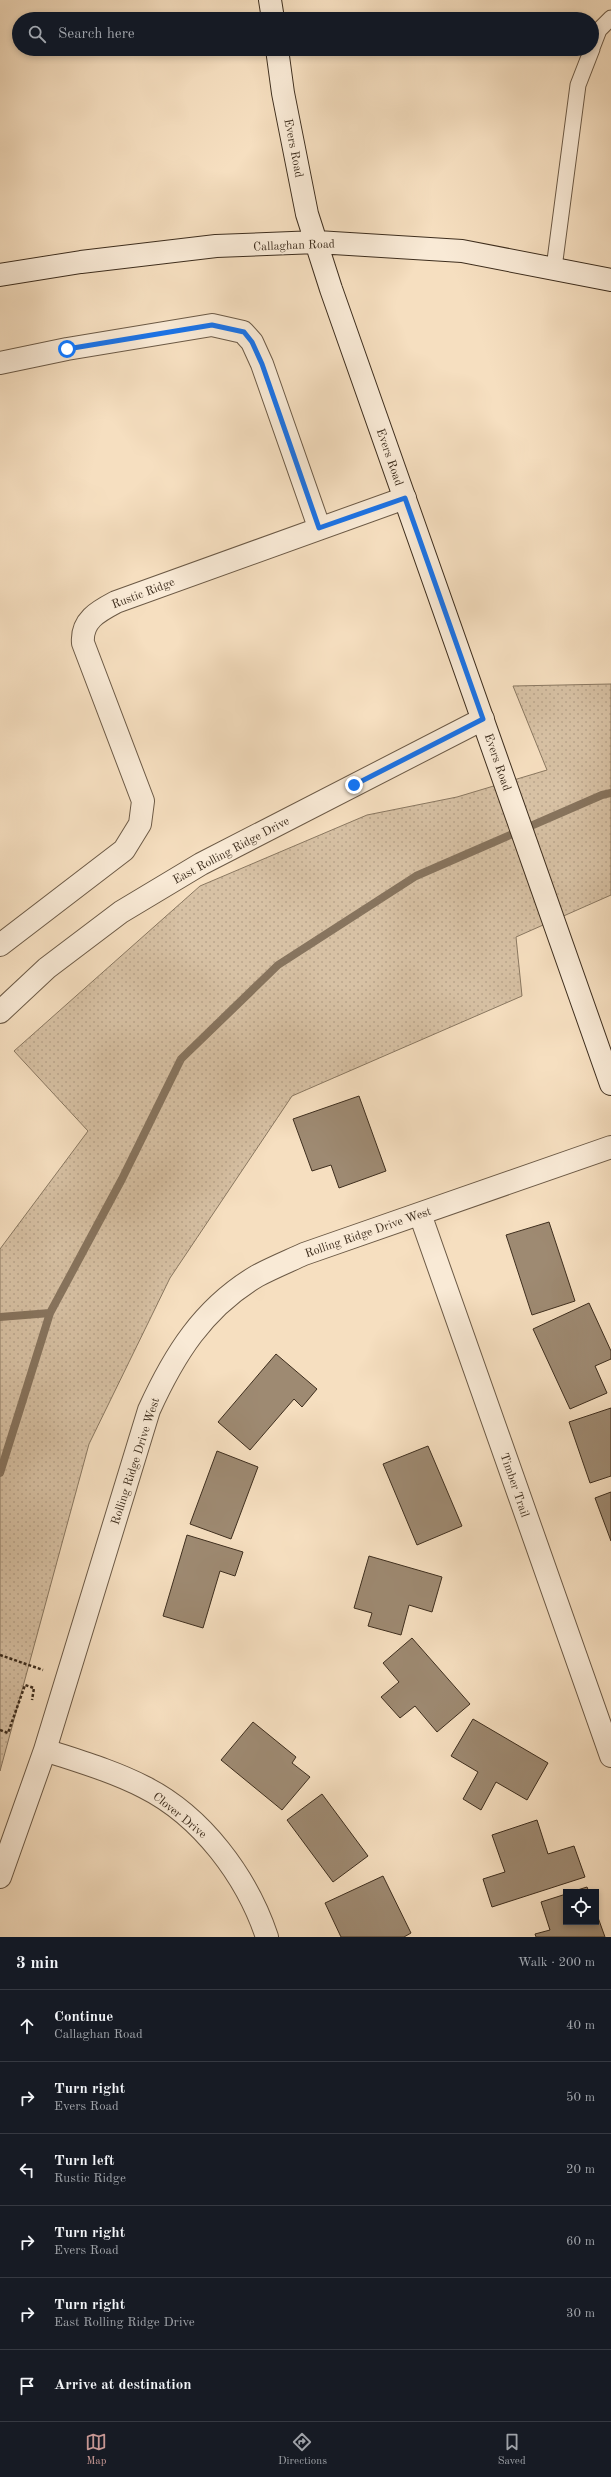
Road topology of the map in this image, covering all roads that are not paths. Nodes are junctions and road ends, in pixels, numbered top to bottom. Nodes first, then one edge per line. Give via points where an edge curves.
1 (270, 0) edge
2 (272, 12) edge
3 (611, 18) edge
4 (599, 29) edge
5 (278, 56) edge
6 (589, 56) edge
7 (317, 242) junction
8 (554, 268) junction
9 (0, 275) edge
10 (611, 280) edge
11 (0, 363) edge
12 (405, 498) junction
13 (319, 528) junction
14 (483, 719) junction
15 (0, 945) edge
16 (0, 1012) edge
17 (611, 1084) edge
18 (611, 1147) edge
19 (420, 1214) junction
20 (45, 1750) junction
21 (611, 1756) edge
22 (0, 1877) edge
23 (268, 1937) edge

1 - 2 street
3 - 4 lane
5 - 7 street, Evers Road via 307,214
6 - 8 lane via 578,85
7 - 8 street, Callaghan Road via 462,251
7 - 9 street, Callaghan Road via 216,246 81,262
7 - 12 street, Evers Road via 331,289
8 - 10 street, Callaghan Road
11 - 13 street via 212,325 244,332 252,342 262,364
12 - 13 street, Rustic Ridge
12 - 14 street, Evers Road
13 - 15 street, Rustic Ridge via 116,602 96,613 87,623 82,634 83,643 143,801 140,824 124,850
14 - 16 street, East Rolling Ridge Drive via 201,864 121,912 47,968
14 - 17 street, Evers Road
18 - 19 street, Rolling Ridge Drive West
19 - 20 street, Rolling Ridge Drive West via 304,1254 256,1277 215,1308 181,1348 167,1370 149,1410
19 - 21 street, Timber Trail
20 - 22 street, Rolling Ridge Drive West
20 - 23 street, Clover Drive via 118,1774 146,1788 191,1822 211,1840 243,1882

